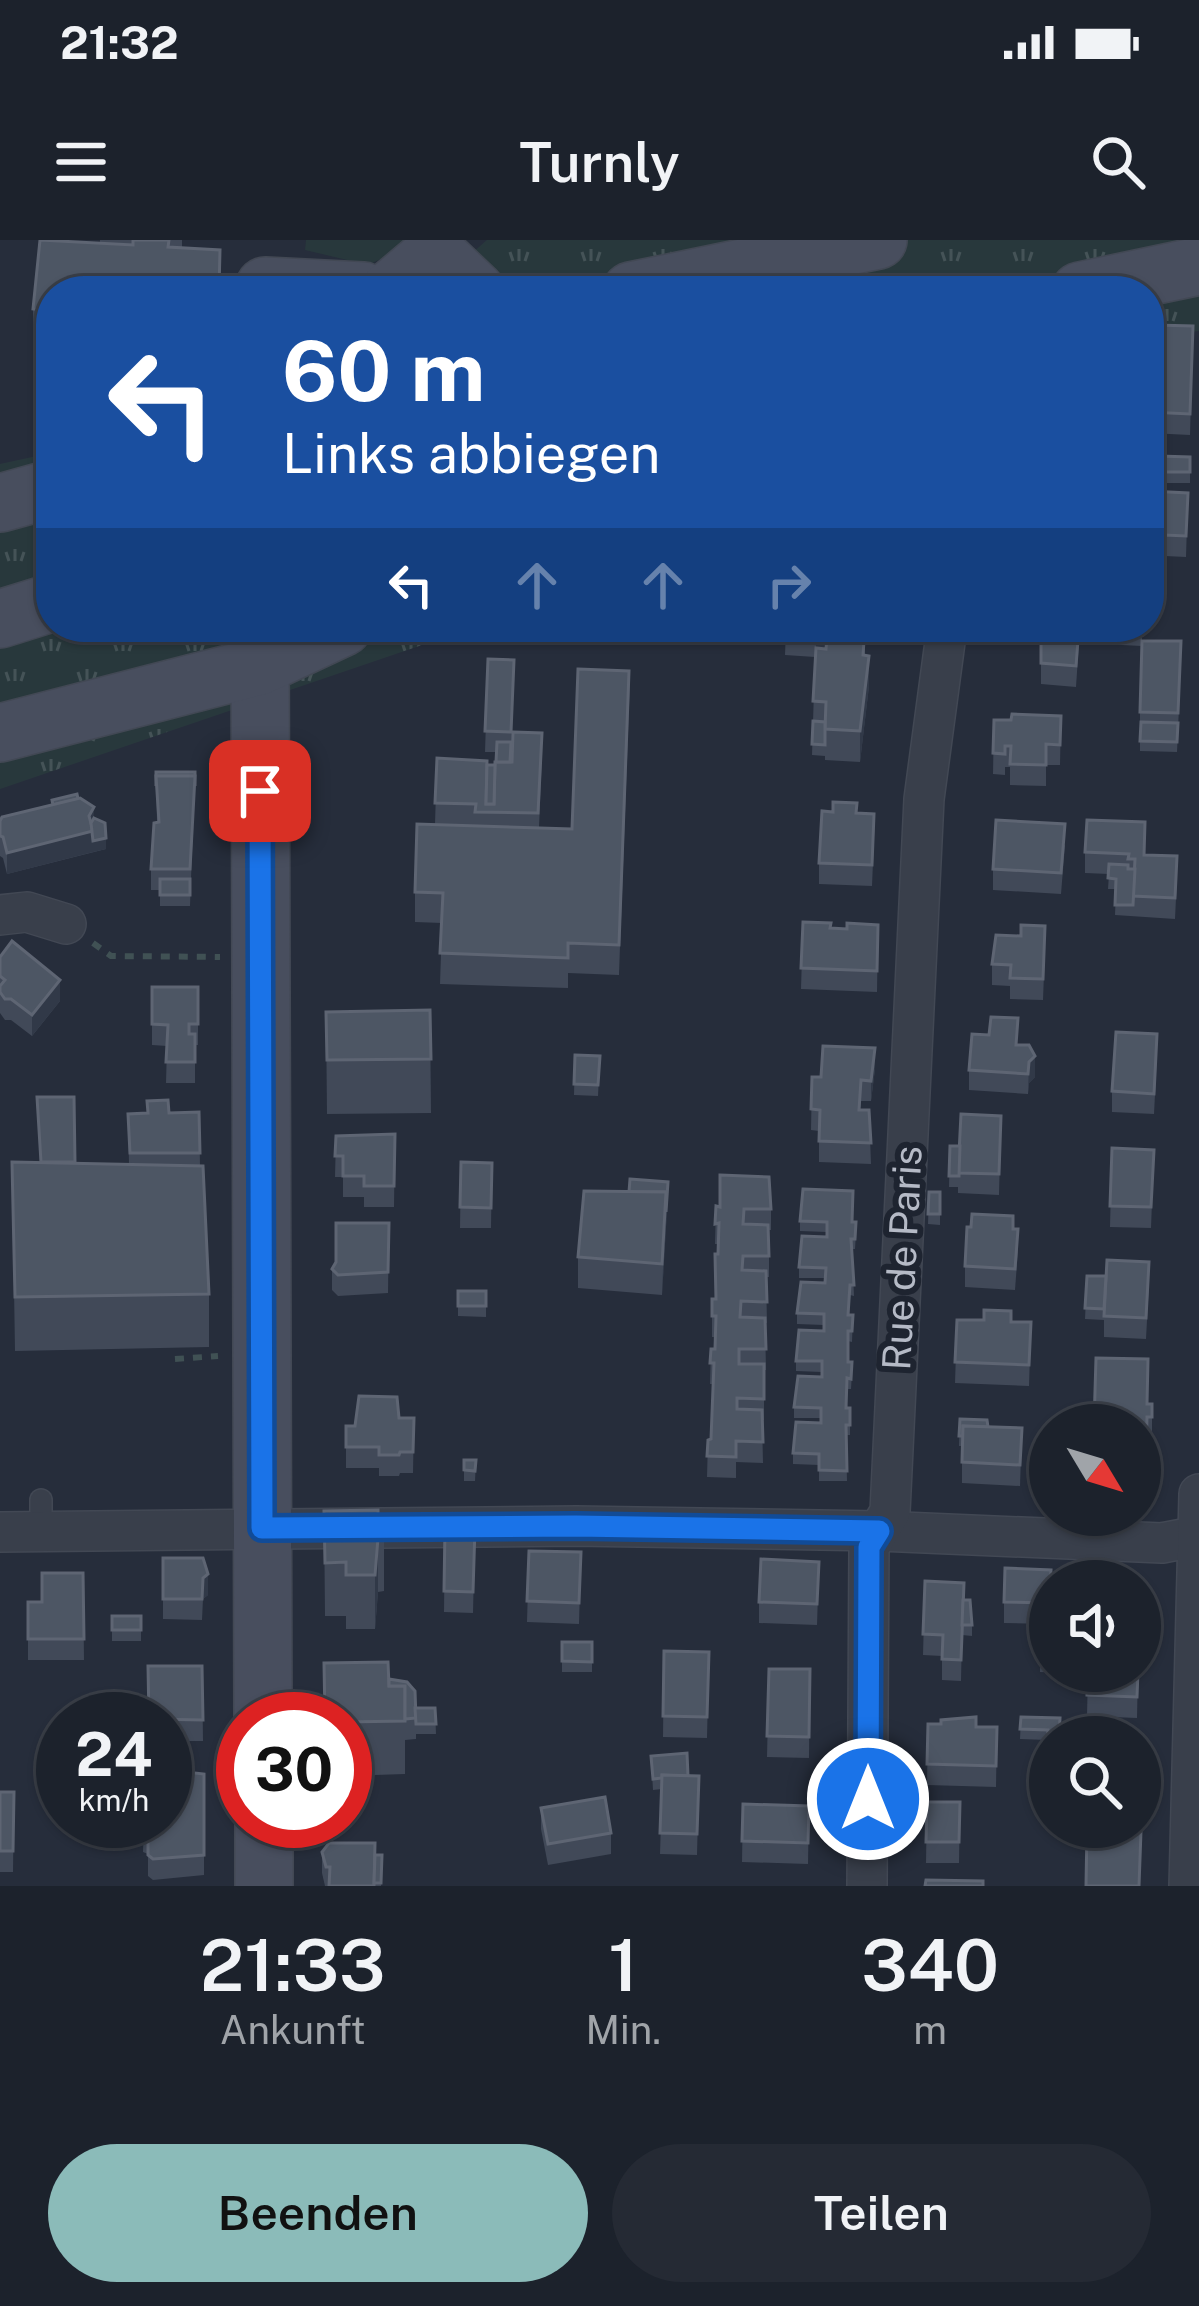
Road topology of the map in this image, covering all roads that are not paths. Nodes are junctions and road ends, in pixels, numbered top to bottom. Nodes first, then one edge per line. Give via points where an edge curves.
1 (878, 240) edge
2 (1199, 266) edge
3 (266, 272) edge
4 (400, 276) edge
5 (704, 276) edge
6 (1151, 276) edge
7 (1199, 294) edge
8 (1164, 302) edge
9 (36, 493) edge
10 (0, 503) edge
11 (36, 608) edge
12 (0, 619) edge
13 (254, 642) edge
14 (260, 642) edge
15 (945, 642) edge
16 (0, 733) edge
17 (0, 915) edge
18 (66, 923) road end
19 (1199, 1494) edge
20 (262, 1528) junction
21 (879, 1531) junction
22 (0, 1532) edge
23 (1198, 1536) edge
24 (263, 1692) edge
25 (264, 1848) edge
26 (264, 1886) edge
27 (867, 1886) edge
28 (1189, 1886) edge

1 - 5 main road
2 - 6 main road
3 - 4 main road
7 - 8 main road
9 - 10 main road
11 - 12 main road
13 - 16 main road
14 - 20 main road
15 - 21 street, Rue de Paris via 924,799 890,1512
17 - 18 street via 27,912
19 - 23 street
20 - 21 street
20 - 22 street via 41,1516
20 - 24 main road
21 - 23 street via 1162,1543
21 - 27 street, Rue de Paris via 869,1547
23 - 28 street
25 - 26 main road

